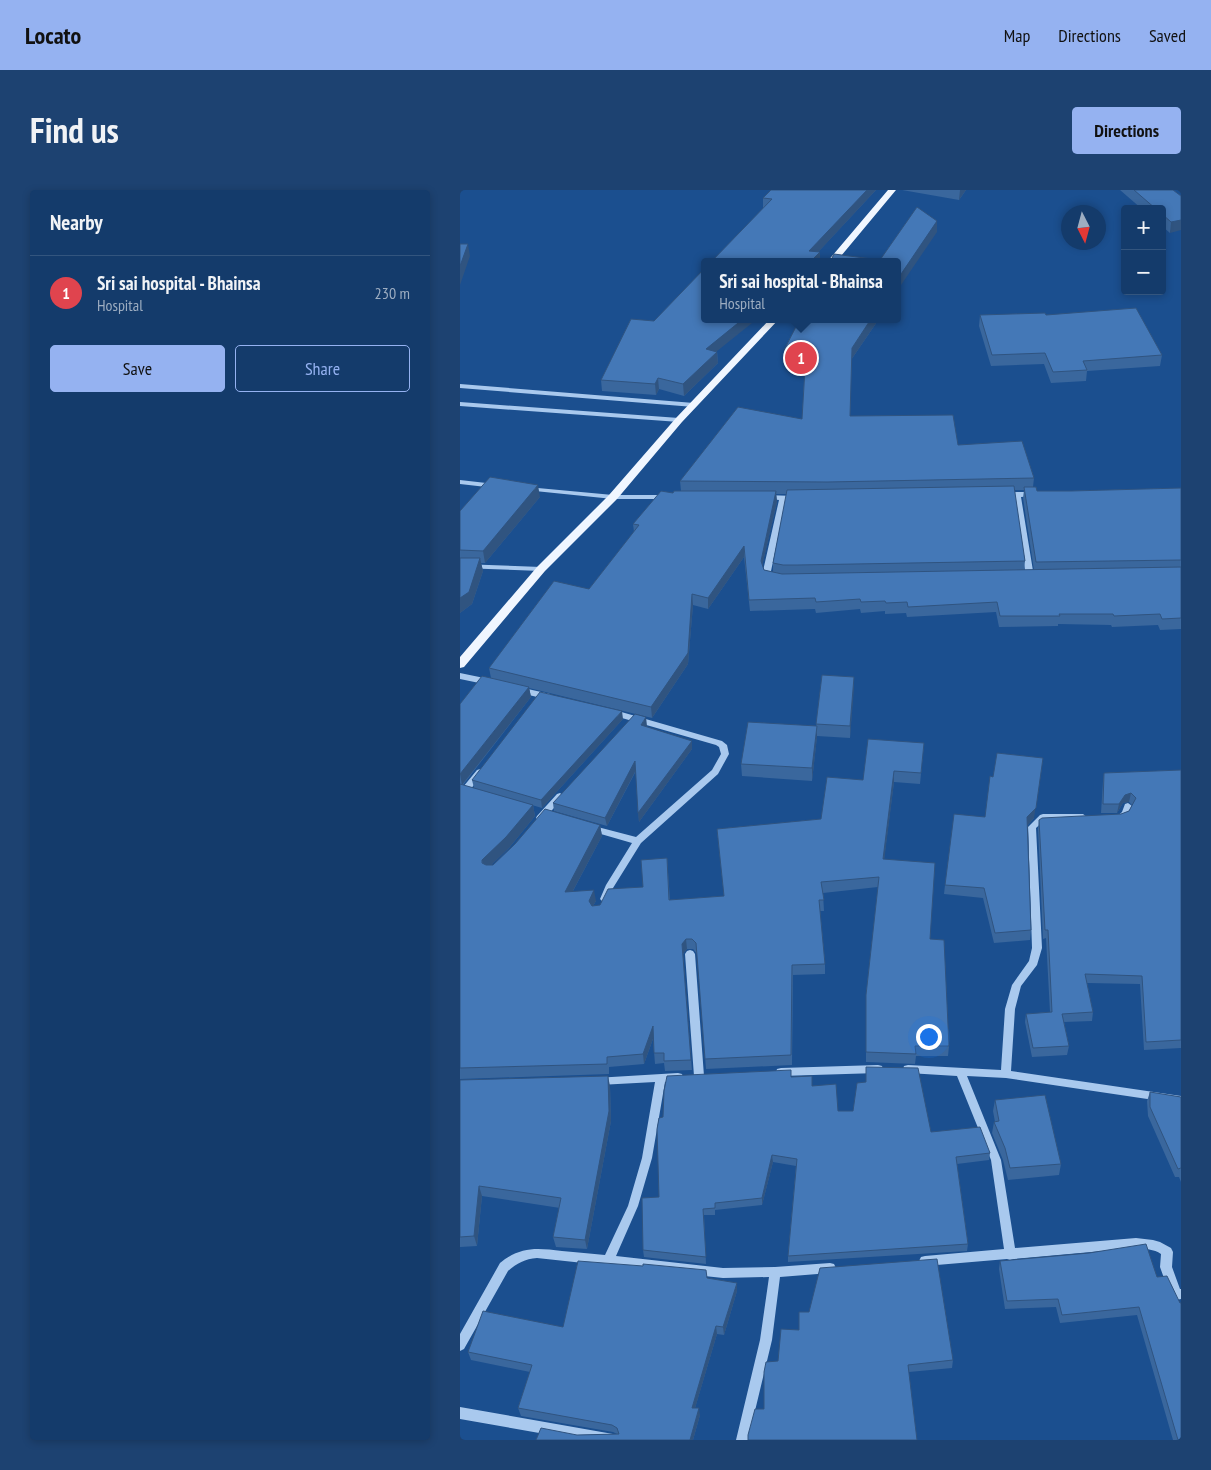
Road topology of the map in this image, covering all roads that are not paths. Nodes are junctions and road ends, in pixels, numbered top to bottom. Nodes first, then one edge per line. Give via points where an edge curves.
1 (892, 190) edge
2 (834, 258) edge
3 (771, 323) edge
4 (460, 386) edge
5 (460, 404) edge
6 (694, 405) junction
7 (679, 420) junction
8 (460, 482) edge
9 (503, 487) edge
10 (521, 489) edge
11 (1017, 494) junction
12 (1046, 494) edge
13 (998, 495) edge
14 (613, 497) junction
15 (755, 497) edge
16 (783, 497) junction
17 (678, 498) edge
18 (801, 498) edge
19 (460, 566) edge
20 (541, 569) junction
21 (1040, 577) edge
22 (1022, 578) edge
23 (1030, 578) junction
24 (783, 581) edge
25 (460, 664) edge
26 (460, 676) edge
27 (496, 684) edge
28 (513, 688) edge
29 (559, 699) edge
30 (605, 710) edge
31 (483, 768) edge
32 (569, 787) edge
33 (467, 790) edge
34 (1128, 806) edge
35 (1092, 818) edge
36 (1108, 819) edge
37 (581, 825) edge
38 (531, 829) edge
39 (638, 841) junction
40 (600, 907) edge
41 (690, 954) edge
42 (960, 1071) junction
43 (767, 1073) edge
44 (1006, 1074) junction
45 (661, 1078) junction
46 (586, 1081) edge
47 (1181, 1100) edge
48 (1010, 1255) junction
49 (608, 1261) junction
50 (911, 1262) edge
51 (842, 1267) edge
52 (775, 1272) junction
53 (1181, 1294) edge
54 (460, 1345) edge
55 (460, 1413) edge
56 (613, 1440) edge
57 (742, 1440) edge

1 - 2 main road
3 - 6 main road
4 - 6 street
5 - 7 street
6 - 7 main road
7 - 14 main road
8 - 9 street
10 - 14 street
11 - 12 street
11 - 13 street
11 - 23 street
14 - 17 street
14 - 20 main road
15 - 16 street
16 - 18 street
16 - 24 street via 767,571 768,577
19 - 20 street
20 - 25 main road
21 - 23 street
22 - 23 street
26 - 27 street
28 - 29 street via 537,698
30 - 39 street via 630,720 723,744 725,754 715,772
31 - 33 street
32 - 38 street
34 - 36 street via 1123,817
35 - 44 street via 1043,817 1032,827 1037,948 1034,962 1017,985 1010,1009
37 - 39 street
39 - 40 street
41 - 45 street via 704,1076
42 - 43 street via 864,1068
42 - 44 street
42 - 48 street via 996,1160
44 - 47 street
45 - 46 street
45 - 49 street via 647,1158 633,1206
48 - 50 street
48 - 53 street via 1149,1244 1162,1247 1167,1252 1166,1267 1176,1294
49 - 52 street via 723,1273
49 - 54 street via 537,1253 520,1256 504,1267
51 - 52 street
52 - 57 street via 766,1340
55 - 56 street

